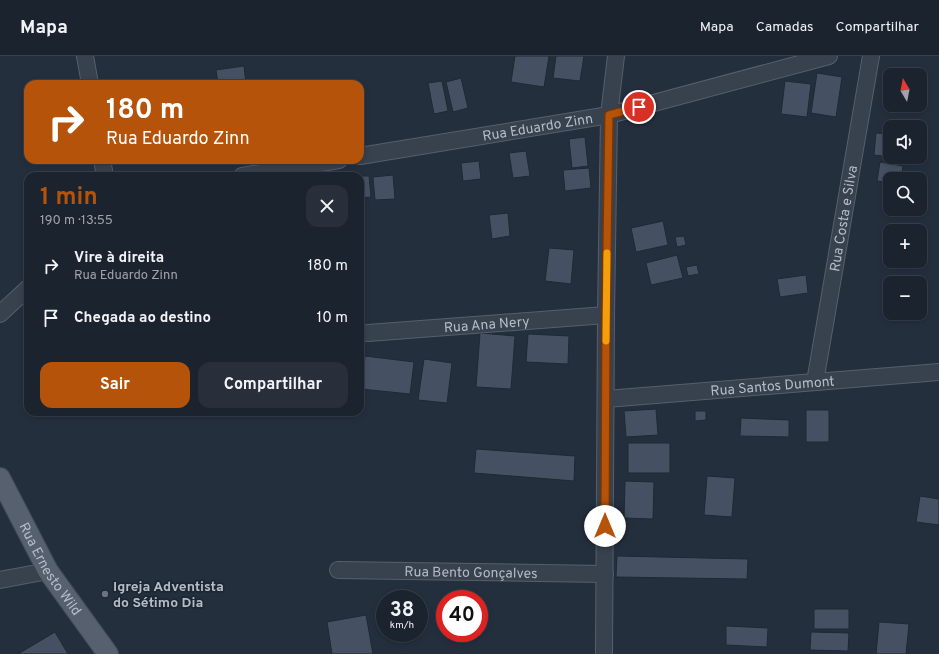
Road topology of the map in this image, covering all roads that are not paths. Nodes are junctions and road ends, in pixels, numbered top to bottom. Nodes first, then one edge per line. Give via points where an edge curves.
1 (85, 56) edge
2 (616, 56) edge
3 (829, 56) edge
4 (871, 56) edge
5 (89, 80) edge
6 (609, 115) junction
7 (364, 155) edge
8 (315, 164) edge
9 (266, 172) edge
10 (24, 292) edge
11 (0, 314) edge
12 (606, 315) junction
13 (368, 333) dead end
14 (939, 372) edge
15 (815, 382) junction
16 (606, 399) junction
17 (0, 478) edge
18 (338, 570) dead end
19 (48, 571) junction
20 (605, 574) junction
21 (0, 580) edge
22 (108, 654) edge
23 (604, 654) edge

1 - 5 street
2 - 6 street
3 - 6 street, Rua Eduardo Zinn
4 - 15 street, Rua Costa e Silva
6 - 7 street, Rua Eduardo Zinn
6 - 12 street
8 - 9 street
10 - 11 street
12 - 13 street, Rua Ana Nery
12 - 16 street
14 - 15 street, Rua Santos Dumont
15 - 16 street, Rua Santos Dumont
16 - 20 street
17 - 19 main road, Rua Ernesto Wild
18 - 20 street, Rua Bento Gonçalves
19 - 21 street
19 - 22 main road, Rua Ernesto Wild
20 - 23 street

